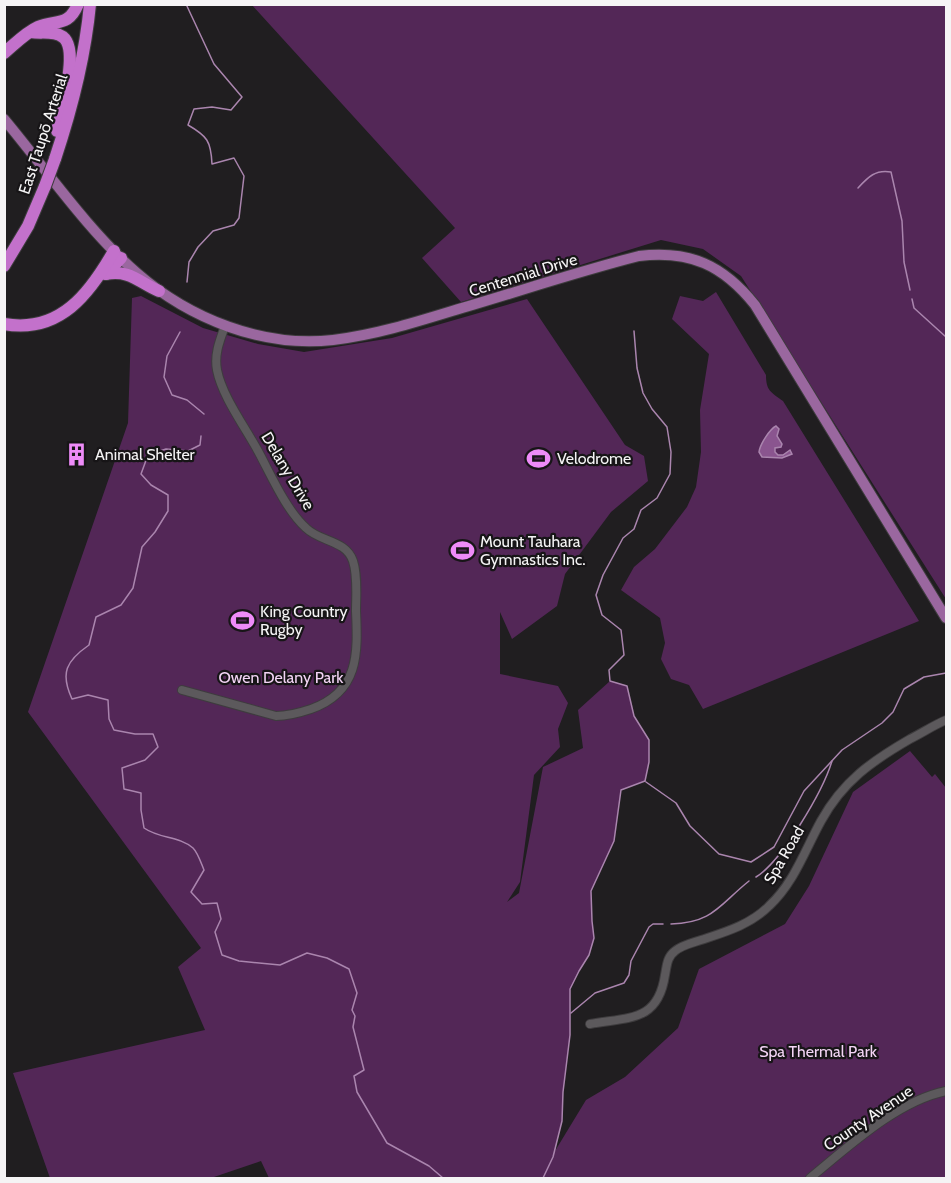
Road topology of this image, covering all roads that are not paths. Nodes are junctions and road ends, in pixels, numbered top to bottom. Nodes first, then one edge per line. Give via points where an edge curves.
1 (78, 4) edge
2 (83, 4) edge
3 (90, 4) edge
4 (31, 32) junction
5 (4, 53) edge
6 (4, 119) edge
7 (53, 153) junction
8 (42, 183) junction
9 (28, 226) junction
10 (4, 255) edge
11 (118, 255) junction
12 (4, 266) edge
13 (4, 274) edge
14 (101, 278) junction
15 (159, 291) junction
16 (4, 315) edge
17 (4, 324) edge
18 (24, 325) junction
19 (225, 326) junction
20 (946, 618) edge
21 (182, 690) dead end
22 (946, 720) edge
23 (590, 1024) dead end
24 (946, 1091) edge
25 (810, 1179) edge

1 - 4 highway via 67,19
2 - 7 highway, East Taupō Arterial via 67,102
3 - 7 highway, East Taupō Arterial via 70,116
4 - 5 highway
4 - 7 highway via 57,34 69,46 65,98
6 - 11 main road, Centennial Drive
7 - 8 highway, East Taupō Arterial
8 - 9 highway, East Taupō Arterial
8 - 10 highway, East Taupō Arterial
9 - 12 highway, East Taupō Arterial
9 - 13 highway
11 - 14 highway
11 - 15 main road, Centennial Drive
14 - 15 highway via 125,273
14 - 18 highway via 63,314
15 - 19 main road, Centennial Drive
16 - 18 highway
17 - 18 highway
19 - 20 main road, Centennial Drive via 291,341 351,338 639,256 669,254 697,259 733,280 755,305
19 - 21 street, Delany Drive via 216,363 237,414 298,520 316,535 343,548 353,561 357,647 354,665 337,696 290,716 276,716
22 - 23 street, Spa Road via 882,756 846,785 821,821 787,885 765,910 740,927 674,952 668,960 661,995 651,1008 641,1014
24 - 25 street, County Avenue via 899,1112

